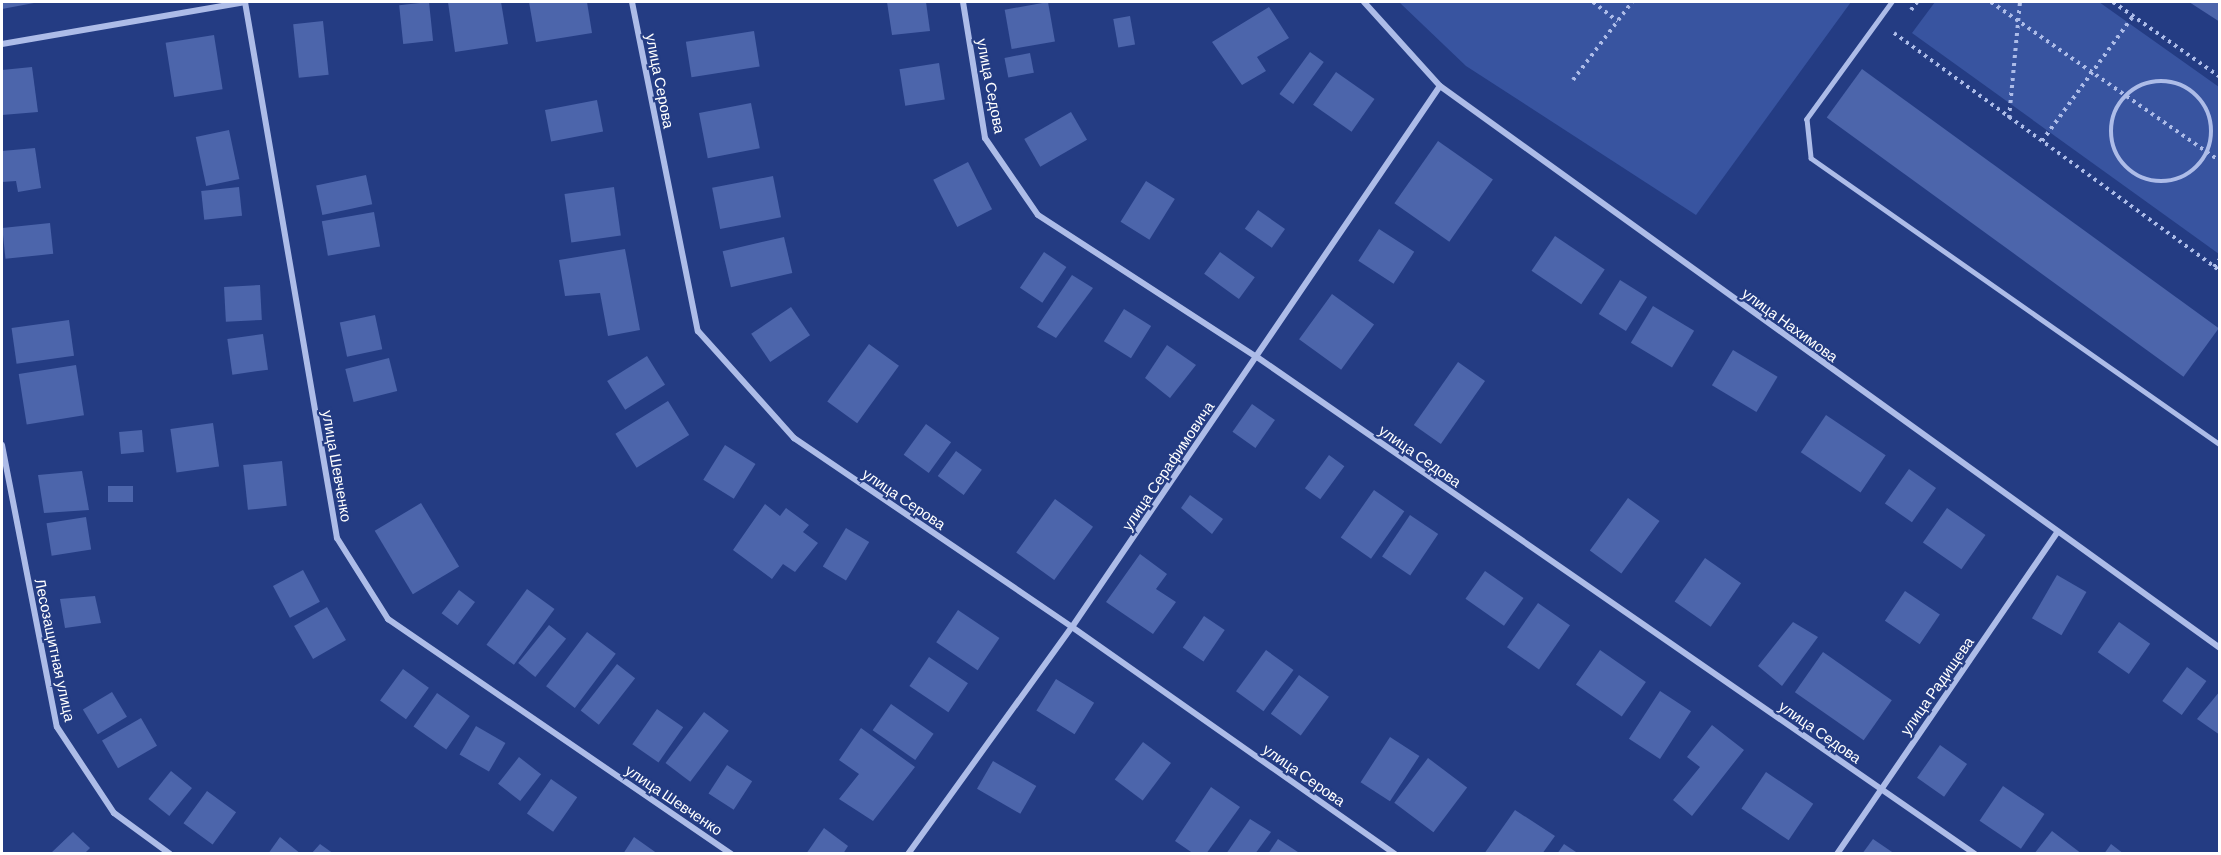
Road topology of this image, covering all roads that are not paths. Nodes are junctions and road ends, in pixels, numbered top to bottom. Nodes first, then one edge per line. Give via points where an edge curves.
1 (245, 2) edge
2 (632, 2) edge
3 (963, 2) edge
4 (1364, 2) edge
5 (1892, 2) edge
6 (2, 44) edge
7 (1440, 86) junction
8 (1257, 357) junction
9 (2220, 444) edge
10 (2, 445) edge
11 (2056, 533) junction
12 (1072, 627) junction
13 (2220, 648) edge
14 (1880, 789) junction
15 (170, 854) edge
16 (731, 854) edge
17 (908, 854) edge
18 (1395, 854) edge
19 (1837, 854) edge
20 (1975, 854) edge

1 - 6 street
1 - 16 street, улица Шевченко via 337,538 388,619
2 - 12 street, улица Серова via 698,332 794,438
3 - 8 street, улица Седова via 986,138 1038,215
4 - 7 street, улица Нахимова
5 - 9 lane via 1807,119 1811,158
7 - 8 street, улица Серафимовича
7 - 11 street, улица Нахимова
8 - 12 street, улица Серафимовича
8 - 14 street, улица Седова
10 - 15 street, Лесозащитная улица via 57,727 114,813
11 - 13 street, улица Нахимова
11 - 14 street, улица Радищева
12 - 17 street, улица Серафимовича
12 - 18 street, улица Серова
14 - 19 street, улица Радищева
14 - 20 street, улица Седова

